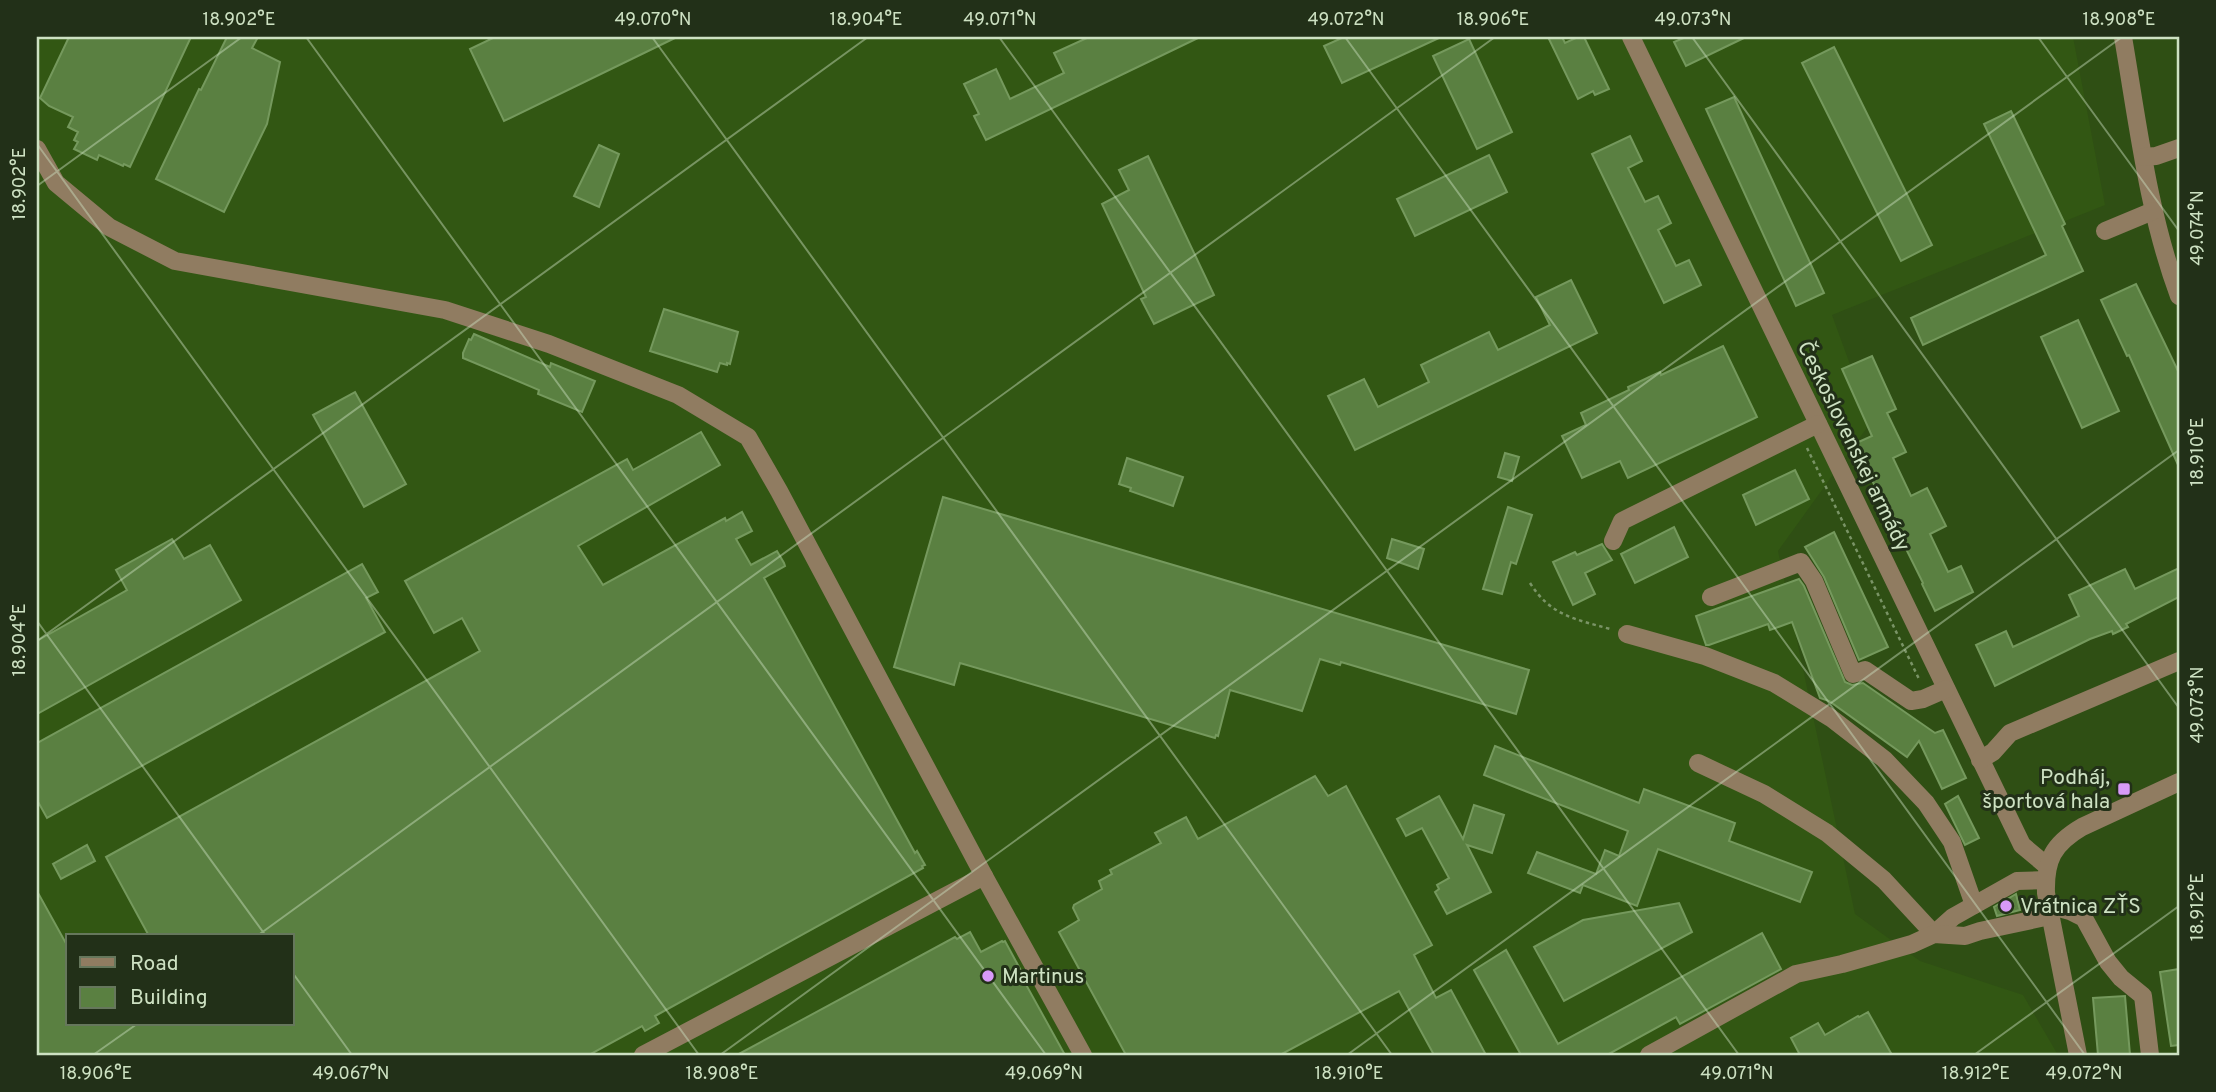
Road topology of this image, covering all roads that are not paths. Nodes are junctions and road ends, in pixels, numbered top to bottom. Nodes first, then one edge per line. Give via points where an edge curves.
1 (1631, 37) edge
2 (2123, 37) edge
3 (2179, 148) edge
4 (37, 149) edge
5 (2144, 157) junction
6 (2153, 211) junction
7 (2105, 231) dead end
8 (2179, 296) edge
9 (1818, 424) junction
10 (1613, 541) dead end
11 (1711, 597) dead end
12 (1627, 634) road end
13 (2179, 661) edge
14 (1946, 689) junction
15 (1980, 760) junction
16 (1698, 763) dead end
17 (2179, 782) edge
18 (2047, 873) junction
19 (984, 876) junction
20 (1974, 905) junction
21 (2049, 910) junction
22 (1934, 934) junction
23 (643, 1055) edge
24 (1083, 1055) edge
25 (1649, 1055) edge
26 (2078, 1055) edge
27 (2150, 1055) edge

1 - 9 street, Československej armády
2 - 5 street
3 - 5 street
4 - 19 street via 56,183 109,227 175,261 445,310 550,344 678,395 748,437
5 - 6 street
6 - 7 street
6 - 8 street
9 - 10 street via 1622,521
9 - 14 street, Československej armády
11 - 14 street via 1801,562 1853,674 1866,670 1911,701
12 - 20 street via 1705,656 1773,683 1831,718 1884,759 1926,803 1952,842
13 - 15 street via 2010,733
14 - 15 street, Československej armády
15 - 18 street, Československej armády via 2021,845
16 - 22 street via 1764,794 1827,834 1884,880
17 - 18 street via 2070,834 2053,852
18 - 20 street via 2017,881
18 - 21 street
19 - 23 street
19 - 24 street
20 - 22 street
21 - 22 street via 1965,936
21 - 26 street
21 - 27 street via 2070,911 2084,918 2108,962 2143,996
22 - 25 street via 1796,974

